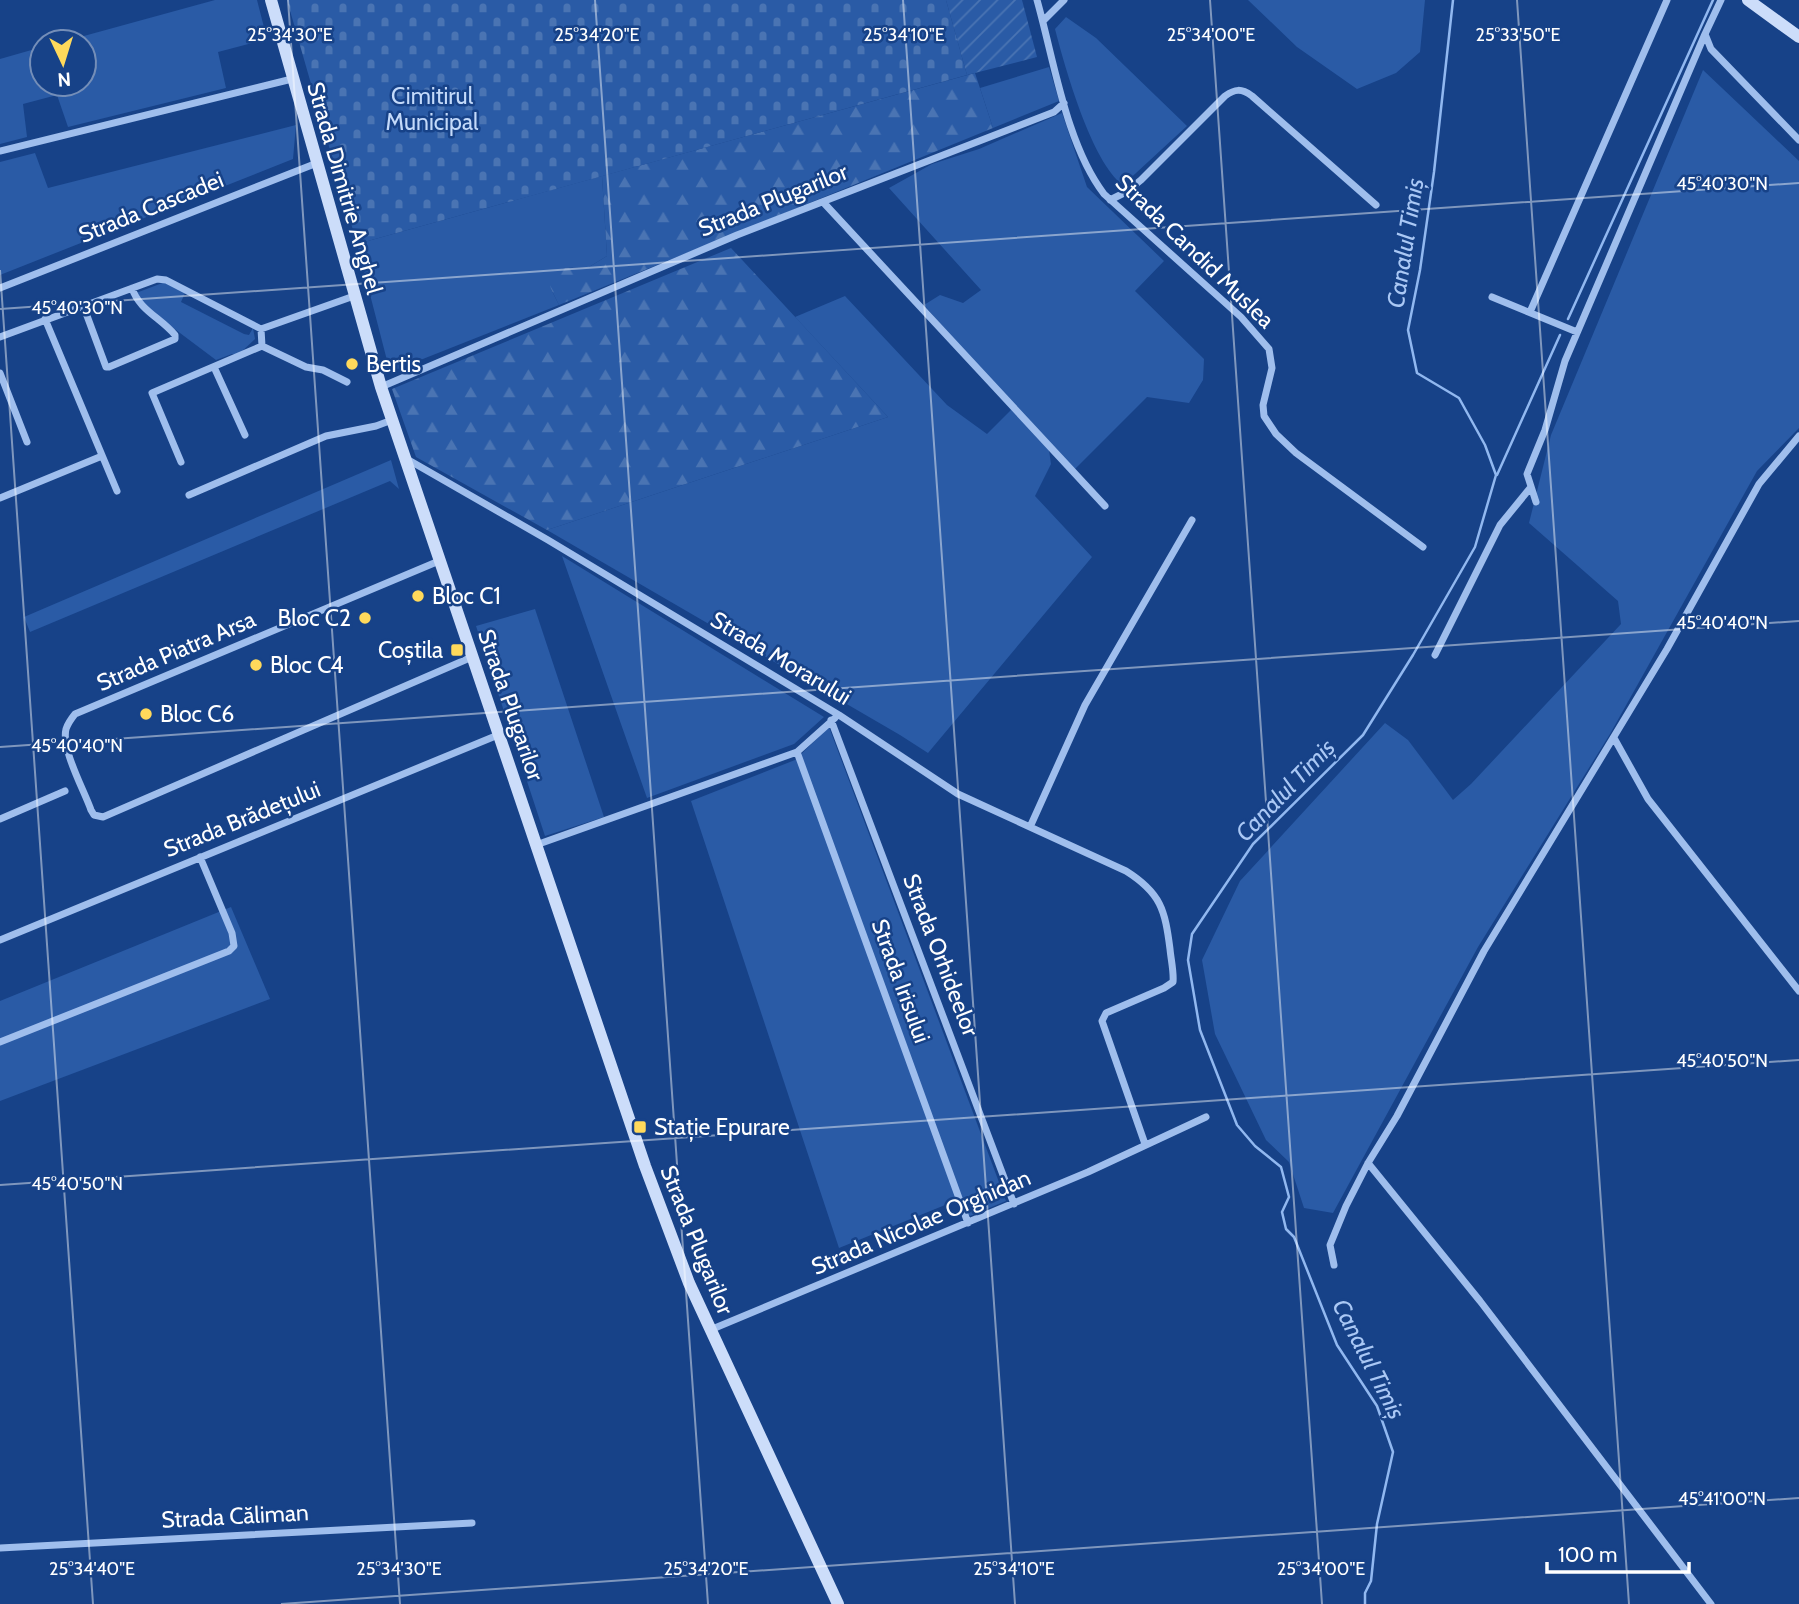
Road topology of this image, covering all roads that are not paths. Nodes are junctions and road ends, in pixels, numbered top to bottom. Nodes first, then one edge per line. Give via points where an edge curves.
1 (271, 0) edge
2 (1037, 0) edge
3 (1064, 0) edge
4 (1667, 0) edge
5 (1721, 0) edge
6 (1748, 0) edge
7 (1043, 21) junction
8 (1705, 34) junction
9 (1799, 37) edge
10 (292, 79) junction
11 (1064, 103) junction
12 (1799, 140) edge
13 (0, 151) edge
14 (317, 163) junction
15 (1110, 200) junction
16 (823, 202) junction
17 (1376, 205) dead end
18 (0, 288) edge
19 (132, 288) junction
20 (354, 296) junction
21 (1492, 297) dead end
22 (83, 305) junction
23 (1530, 312) junction
24 (45, 319) junction
25 (261, 329) junction
26 (1577, 332) junction
27 (0, 337) edge
28 (262, 346) junction
29 (214, 367) junction
30 (0, 373) edge
31 (346, 382) dead end
32 (381, 387) junction
33 (392, 420) junction
34 (244, 435) dead end
35 (1799, 436) edge
36 (27, 442) dead end
37 (102, 456) junction
38 (404, 458) junction
39 (181, 462) dead end
40 (1531, 487) junction
41 (117, 491) dead end
42 (189, 495) dead end
43 (0, 498) edge
44 (1536, 502) dead end
45 (1105, 506) dead end
46 (1192, 520) dead end
47 (1423, 547) dead end
48 (439, 561) junction
49 (1435, 655) dead end
50 (472, 657) junction
51 (839, 715) junction
52 (831, 720) junction
53 (499, 735) junction
54 (1614, 738) junction
55 (797, 752) junction
56 (65, 791) dead end
57 (0, 819) edge
58 (1030, 827) junction
59 (536, 845) junction
60 (200, 857) junction
61 (0, 940) edge
62 (1799, 991) edge
63 (0, 1042) edge
64 (1206, 1116) dead end
65 (1145, 1144) junction
66 (1368, 1163) junction
67 (1014, 1204) junction
68 (968, 1223) junction
69 (1334, 1265) dead end
70 (710, 1331) junction
71 (472, 1523) dead end
72 (0, 1548) edge
73 (838, 1604) edge
74 (1711, 1604) edge

1 - 10 street, Strada Dimitrie Anghel
2 - 7 street, Strada Candid Muslea
3 - 7 street
4 - 23 street
5 - 8 street
6 - 9 street
7 - 11 street, Strada Candid Muslea
8 - 12 street via 1711,49
8 - 26 street
10 - 13 street
10 - 14 street, Strada Dimitrie Anghel
11 - 15 street, Strada Candid Muslea via 1087,168
11 - 16 street, Strada Plugarilor via 1054,112
14 - 18 street, Strada Cascadei
14 - 20 street, Strada Dimitrie Anghel
15 - 17 street via 1133,187 1225,96 1244,90
15 - 47 street, Strada Candid Muslea via 1241,317 1269,349 1272,368 1263,405 1276,434
16 - 32 street, Strada Plugarilor
16 - 45 street
19 - 22 street
19 - 22 street via 139,304 160,318 175,339 109,367
19 - 25 street via 166,280
20 - 25 street
20 - 32 street, Strada Dimitrie Anghel
21 - 23 street
22 - 24 street
23 - 26 street
24 - 27 street
24 - 37 street
25 - 28 street
26 - 40 street via 1527,474
28 - 29 street
28 - 31 street
29 - 34 street
29 - 39 street via 152,393
30 - 36 street
32 - 33 street, Strada Plugarilor
33 - 38 street, Strada Plugarilor
33 - 42 street via 326,436
35 - 54 street via 1759,484
37 - 41 street
37 - 43 street
38 - 48 street, Strada Plugarilor
38 - 51 street, Strada Morarului
40 - 44 street
40 - 49 street via 1500,525
46 - 58 street via 1085,705
48 - 50 street, Strada Plugarilor
48 - 50 street, Strada Piatra Arsa via 75,715 67,724 66,742 91,810 103,817
50 - 53 street, Strada Plugarilor
51 - 52 street
51 - 58 street, Strada Morarului via 958,794
52 - 55 street
52 - 67 street, Strada Orhideelor
53 - 59 street, Strada Plugarilor
53 - 60 street, Strada Brădețului
54 - 62 street via 1648,799
54 - 66 street via 1484,951
55 - 59 street
55 - 68 street, Strada Irisului
56 - 57 street
58 - 65 street, Strada Morarului via 1126,871 1141,880 1162,906 1173,982 1106,1013 1102,1021
59 - 70 street, Strada Plugarilor via 645,1166
60 - 61 street, Strada Brădețului
60 - 63 street via 232,933 234,946 229,951
64 - 65 street, Strada Nicolae Orghidan
65 - 67 street, Strada Nicolae Orghidan
66 - 69 street via 1330,1245
66 - 74 street via 1480,1301
67 - 68 street, Strada Nicolae Orghidan
68 - 70 street, Strada Nicolae Orghidan
70 - 73 street, Strada Plugarilor
71 - 72 street, Strada Căliman

